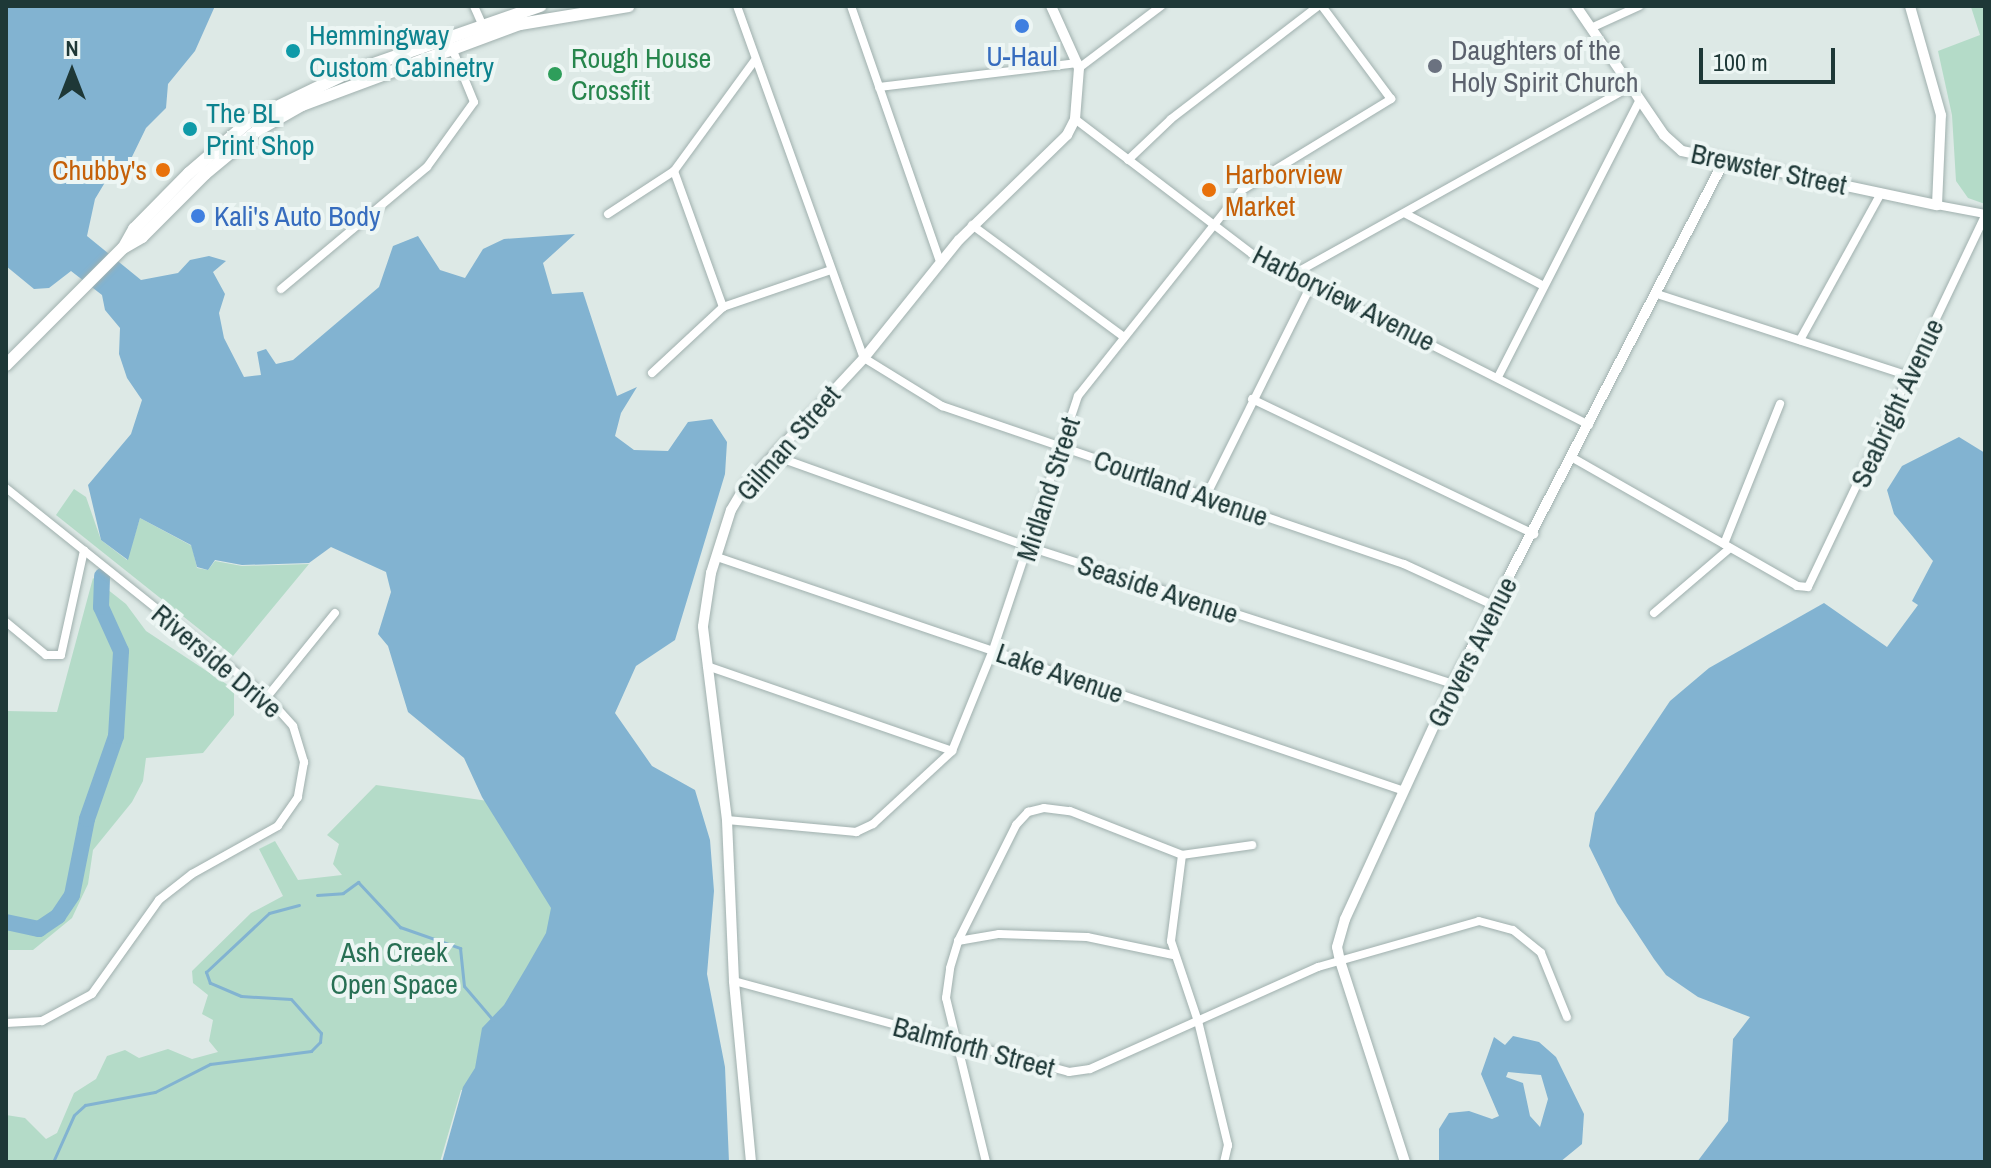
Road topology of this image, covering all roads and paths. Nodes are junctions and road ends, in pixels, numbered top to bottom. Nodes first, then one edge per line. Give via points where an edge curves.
1 (474, 6) edge
2 (540, 6) edge
3 (629, 6) edge
4 (737, 6) edge
5 (851, 6) edge
6 (1051, 6) edge
7 (1161, 6) edge
8 (1320, 6) edge
9 (1576, 6) edge
10 (1639, 6) edge
11 (1910, 6) edge
12 (570, 9) edge
13 (1591, 28) junction
14 (485, 30) junction
15 (450, 43) junction
16 (755, 60) junction
17 (1078, 66) junction
18 (1632, 86) junction
19 (879, 87) junction
20 (1640, 100) junction
21 (1075, 119) junction
22 (1128, 160) junction
23 (1723, 163) junction
24 (674, 171) junction
25 (1881, 193) junction
26 (1937, 205) junction
27 (608, 214) dead end
28 (1406, 214) junction
29 (1985, 215) edge
30 (1214, 224) junction
31 (972, 225) junction
32 (940, 262) junction
33 (831, 270) junction
34 (1292, 275) junction
35 (1311, 285) junction
36 (1542, 285) junction
37 (281, 289) dead end
38 (1657, 294) junction
39 (723, 307) junction
40 (1124, 337) junction
41 (1800, 340) junction
42 (864, 358) junction
43 (6, 365) edge
44 (652, 373) dead end
45 (1910, 376) junction
46 (1498, 377) junction
47 (1252, 399) junction
48 (1780, 404) dead end
49 (1589, 425) junction
50 (1063, 447) junction
51 (775, 456) junction
52 (1573, 458) junction
53 (6, 488) edge
54 (1206, 496) junction
55 (1534, 534) junction
56 (1727, 546) junction
57 (1029, 547) junction
58 (84, 550) junction
59 (717, 557) junction
60 (1495, 606) junction
61 (335, 613) dead end
62 (1654, 613) dead end
63 (6, 622) edge
64 (993, 650) junction
65 (707, 666) junction
66 (1453, 684) junction
67 (267, 697) junction
68 (952, 751) junction
69 (1404, 791) junction
70 (727, 820) junction
71 (1252, 845) dead end
72 (1182, 855) junction
73 (958, 941) junction
74 (1173, 955) junction
75 (1340, 961) junction
76 (734, 981) junction
77 (1567, 1017) dead end
78 (1198, 1021) junction
79 (6, 1023) edge
80 (955, 1043) junction
81 (751, 1162) edge
82 (986, 1162) edge
83 (1224, 1162) edge
84 (1405, 1162) edge

1 - 14 street
2 - 14 main road
3 - 12 main road
4 - 16 street
5 - 19 street
6 - 17 street, Gilman Street
7 - 17 street
8 - 22 street via 1171,119
8 - 30 street, Midland Street via 1391,99 1242,190
9 - 13 street, Brewster Street
10 - 13 street
11 - 26 street via 1941,115
12 - 14 main road
13 - 18 street, Brewster Street
14 - 15 main road
15 - 37 street via 474,102 427,167
15 - 43 main road via 348,80 255,125 189,173
16 - 24 street
16 - 33 street
17 - 19 street
17 - 21 street, Gilman Street
18 - 20 street, Brewster Street
18 - 28 street
19 - 32 street
20 - 23 street, Brewster Street via 1677,148
20 - 36 street
21 - 22 street, Harborview Avenue
21 - 31 street, Gilman Street via 1056,149
22 - 30 street, Harborview Avenue
23 - 25 street, Brewster Street
23 - 38 street, Grovers Avenue
24 - 27 street
24 - 39 street
25 - 26 street, Brewster Street
25 - 41 street
26 - 29 street, Brewster Street
28 - 34 street
28 - 36 street
29 - 45 street, Seabright Avenue
30 - 34 street, Harborview Avenue
30 - 40 street, Midland Street
31 - 32 street, Gilman Street
31 - 40 street
32 - 42 street, Gilman Street
33 - 39 street
33 - 42 street
34 - 35 street, Harborview Avenue
35 - 46 street, Harborview Avenue
35 - 47 street
36 - 46 street
38 - 41 street
38 - 49 street, Grovers Avenue
39 - 44 street
40 - 50 street, Midland Street via 1078,396
41 - 45 street
42 - 50 street, Courtland Avenue via 942,406
42 - 51 street, Gilman Street
45 - 56 street, Seabright Avenue via 1808,587 1797,586
46 - 49 street, Harborview Avenue
47 - 54 street
47 - 55 street
48 - 56 street
49 - 52 street, Grovers Avenue
50 - 54 street, Courtland Avenue
50 - 57 street, Midland Street
51 - 57 street, Seaside Avenue
51 - 59 street, Gilman Street via 737,498
52 - 55 street, Grovers Avenue
52 - 56 street
53 - 58 street, Riverside Drive
54 - 60 street, Courtland Avenue via 1404,564
55 - 60 street, Grovers Avenue
56 - 62 street
57 - 64 street, Midland Street
57 - 66 street, Seaside Avenue
58 - 63 street via 61,655 46,655
58 - 67 street, Riverside Drive
59 - 64 street, Lake Avenue
59 - 65 street, Gilman Street via 704,617
60 - 66 street, Grovers Avenue
61 - 67 street
64 - 68 street, Midland Street
64 - 69 street, Lake Avenue
65 - 68 street
65 - 70 street, Gilman Street
66 - 69 street, Grovers Avenue
67 - 79 street, Riverside Drive via 293,726 303,748 302,785 292,809 263,836 192,874 159,900 84,1001 42,1021
68 - 70 street, Midland Street via 873,824 856,832
69 - 75 street, Grovers Avenue via 1345,919 1337,947
70 - 76 street, Gilman Street
71 - 72 street
72 - 73 street via 1070,811 1028,812 1016,825
72 - 74 street
73 - 74 street via 999,934 1087,937
73 - 80 street via 946,998
74 - 78 street
75 - 77 street, Balmforth Street via 1469,921 1489,923 1513,930 1541,953
75 - 78 street, Balmforth Street
75 - 84 street, Grovers Avenue
76 - 80 street, Balmforth Street
76 - 81 street, Gilman Street
78 - 80 street, Balmforth Street via 1090,1069 1069,1072
78 - 83 street via 1229,1150
80 - 82 street

